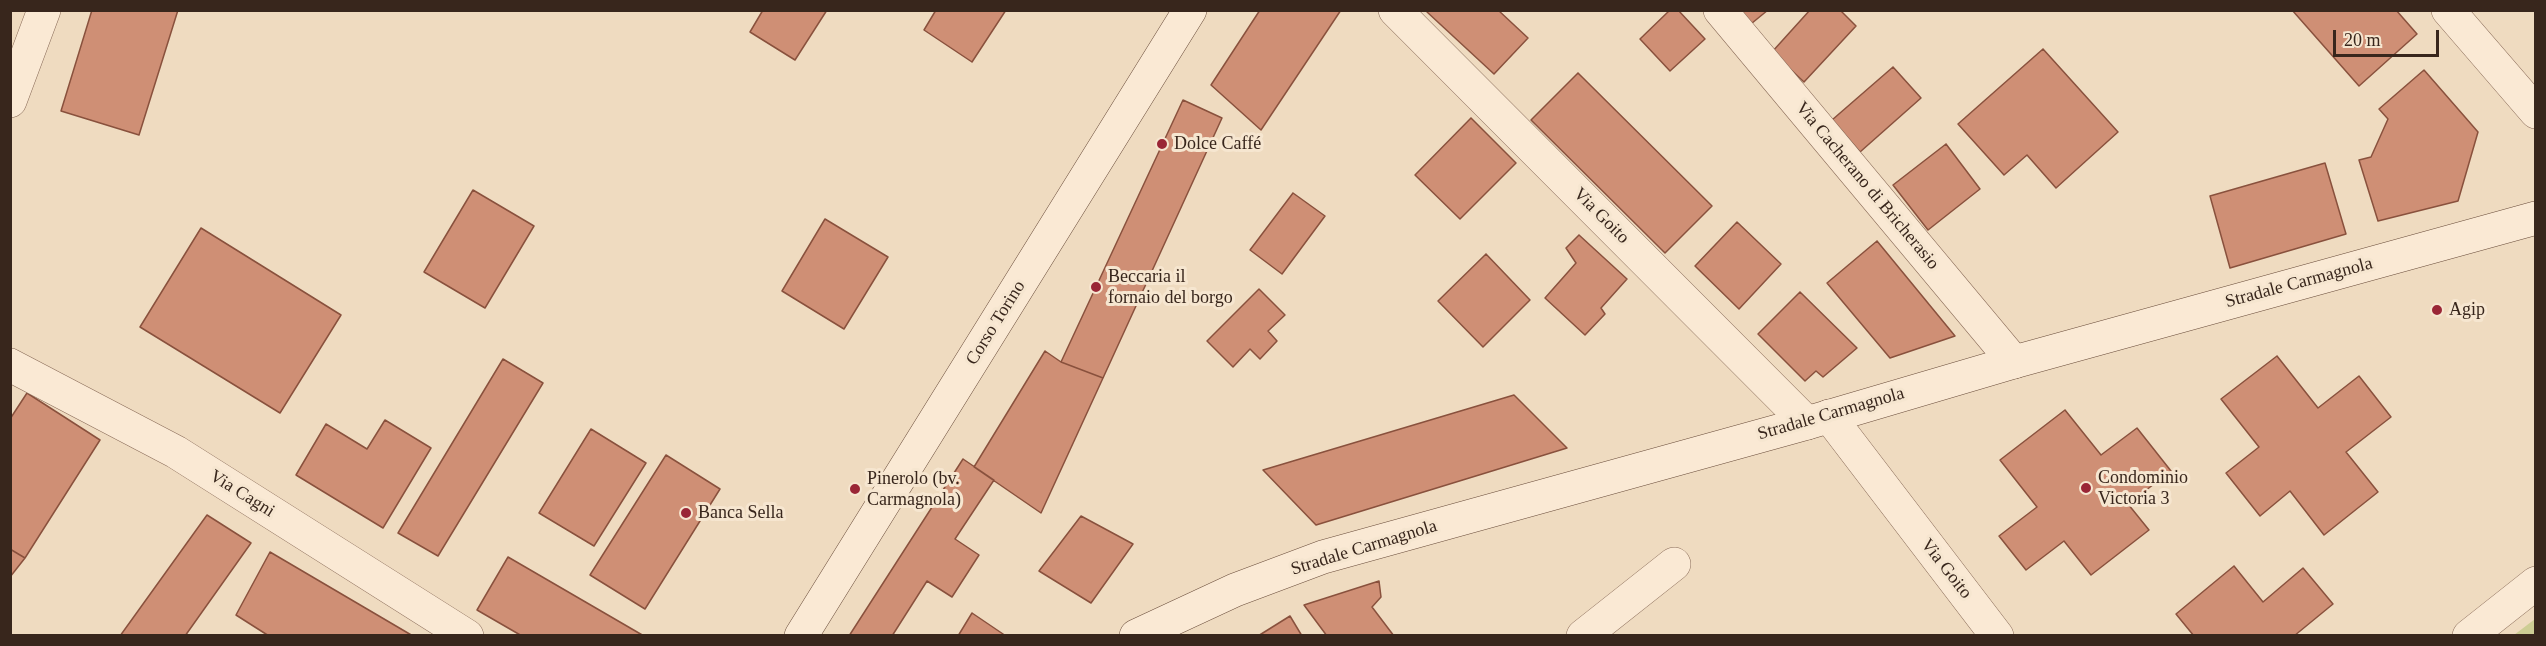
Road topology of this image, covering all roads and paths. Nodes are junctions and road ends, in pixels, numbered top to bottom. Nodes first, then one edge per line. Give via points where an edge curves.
1 (44, 10) edge
2 (1190, 10) edge
3 (1395, 10) edge
4 (1720, 10) edge
5 (2448, 10) edge
6 (10, 101) edge
7 (2535, 112) edge
8 (2535, 218) edge
9 (2013, 362) junction
10 (10, 365) edge
11 (1818, 419) junction
12 (1674, 564) dead end
13 (2535, 583) edge
14 (467, 636) edge
15 (801, 636) edge
16 (1136, 636) edge
17 (1583, 636) edge
18 (1997, 636) edge
19 (2469, 636) edge

1 - 6 street
2 - 15 street, Corso Torino
3 - 11 street, Via Goito
4 - 9 street, Via Cacherano di Bricherasio
5 - 7 street
8 - 9 street, Stradale Carmagnola
9 - 11 street, Stradale Carmagnola
10 - 14 street, Via Cagni via 176,452
11 - 16 street, Stradale Carmagnola via 1323,557 1235,590
11 - 18 street, Via Goito
12 - 17 street
13 - 19 street

